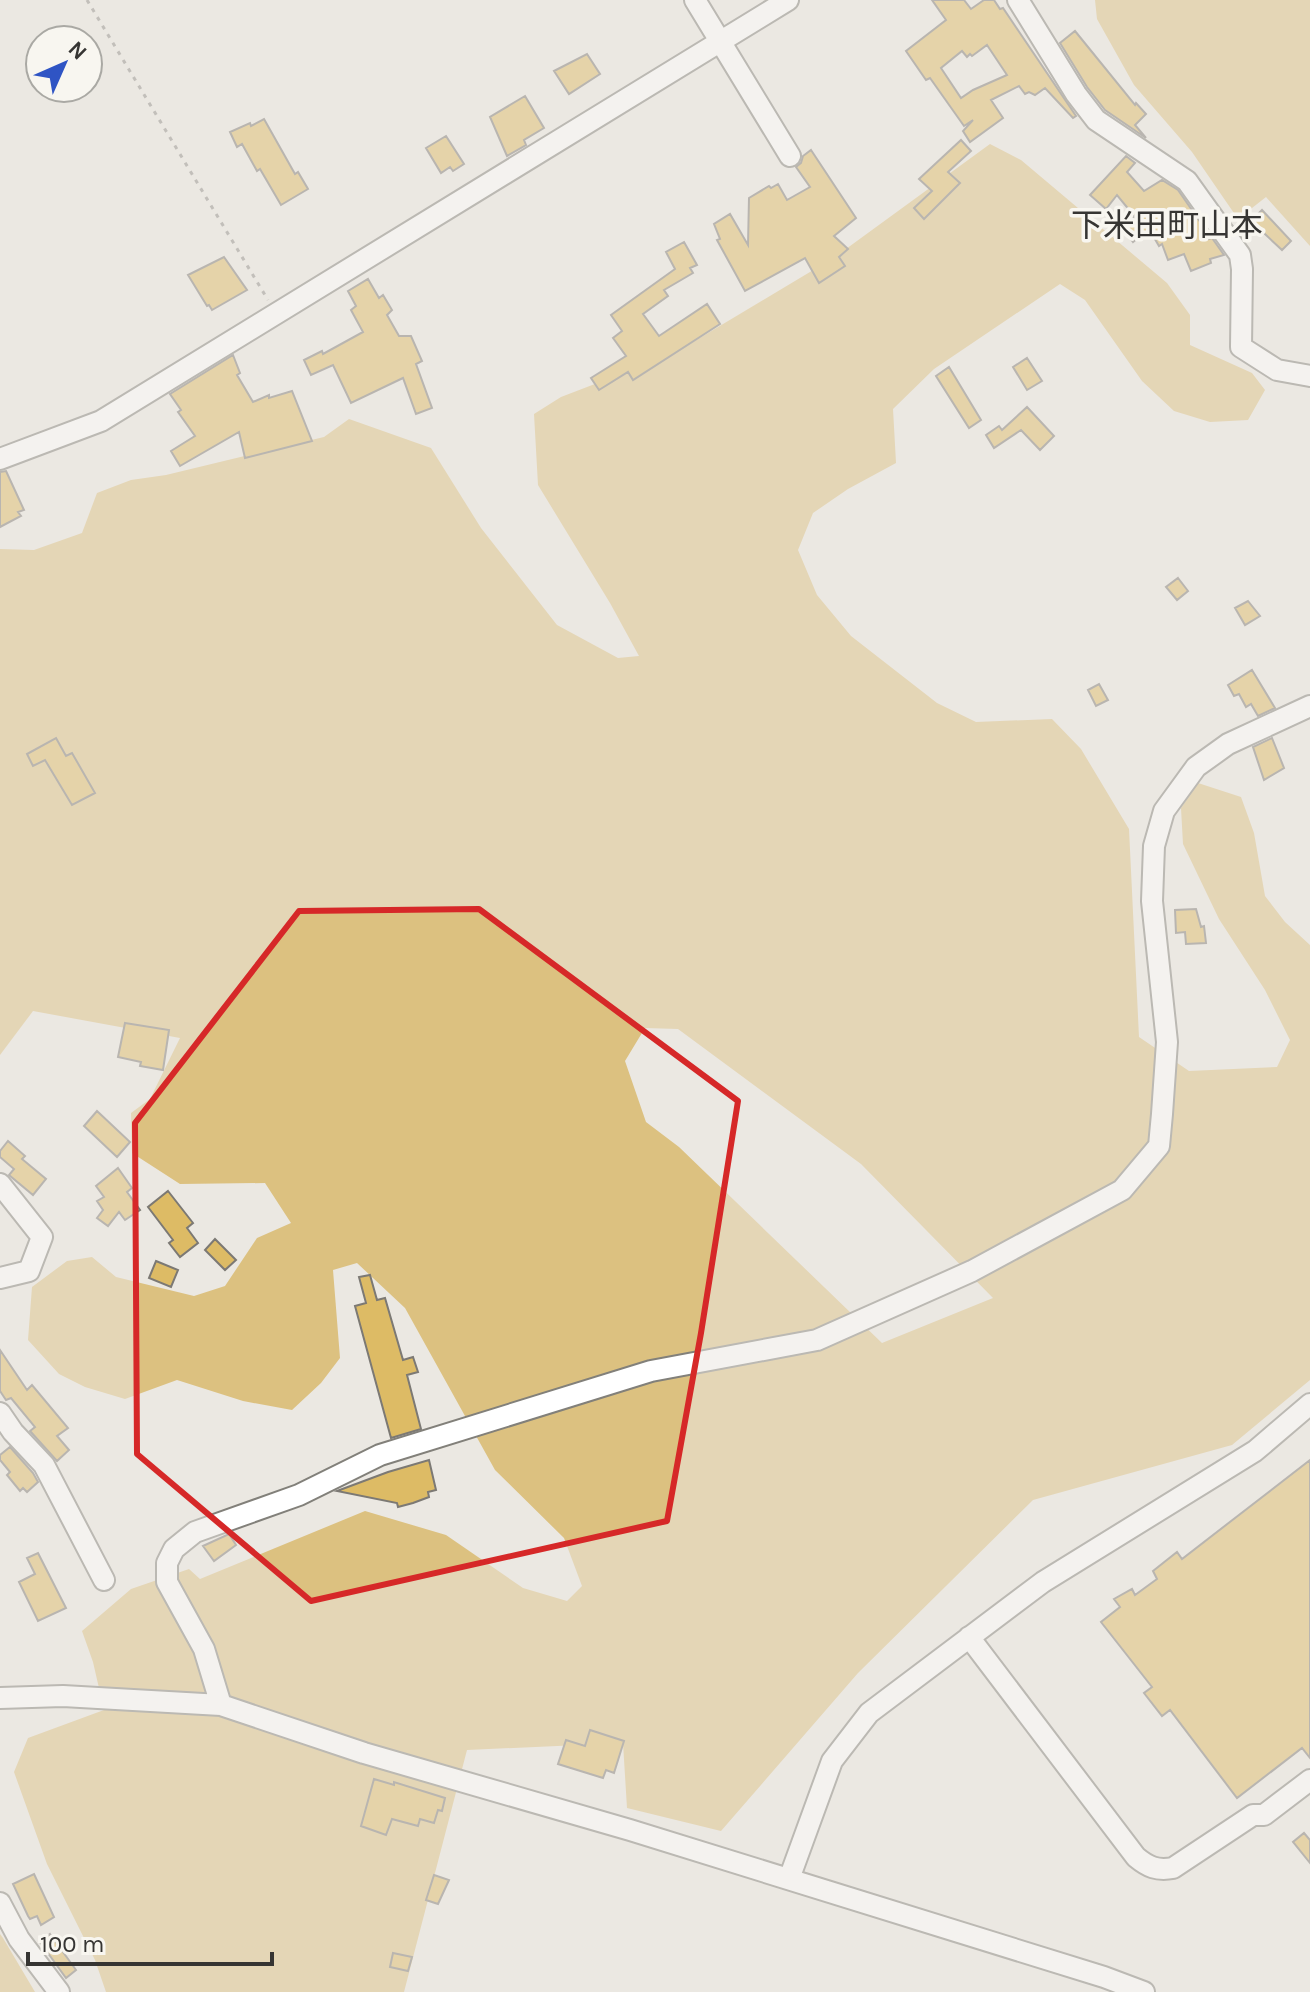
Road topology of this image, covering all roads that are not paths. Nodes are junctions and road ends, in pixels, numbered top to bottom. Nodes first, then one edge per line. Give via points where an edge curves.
1 (695, 0) edge
2 (788, 0) edge
3 (1018, 0) edge
4 (720, 41) junction
5 (790, 156) dead end
6 (1310, 376) edge
7 (0, 459) edge
8 (1310, 706) edge
9 (0, 1184) edge
10 (0, 1278) edge
11 (1310, 1404) edge
12 (0, 1413) edge
13 (6, 1439) edge
14 (104, 1580) dead end
15 (969, 1637) junction
16 (0, 1698) edge
17 (221, 1705) junction
18 (1310, 1780) edge
19 (789, 1879) junction
20 (0, 1903) edge
21 (59, 1992) edge
22 (1144, 1992) edge

1 - 4 street
2 - 4 street
3 - 6 street via 1096,120 1187,181 1240,255 1241,347 1277,370
4 - 5 street
4 - 7 street via 101,421
8 - 17 street via 1228,744 1196,767 1164,811 1154,846 1152,901 1167,1042 1159,1146 1122,1190 972,1271 817,1340 651,1371 380,1455 299,1495 195,1532 174,1549 167,1582 204,1649
9 - 10 street via 42,1237 29,1271
11 - 15 street via 1255,1451 1043,1582
12 - 13 street
13 - 14 street via 44,1465
15 - 18 street via 1148,1866 1173,1868 1253,1815 1264,1815
15 - 19 street via 869,1713 832,1761
16 - 17 street
17 - 19 street via 364,1753
19 - 22 street
20 - 21 street via 19,1939

